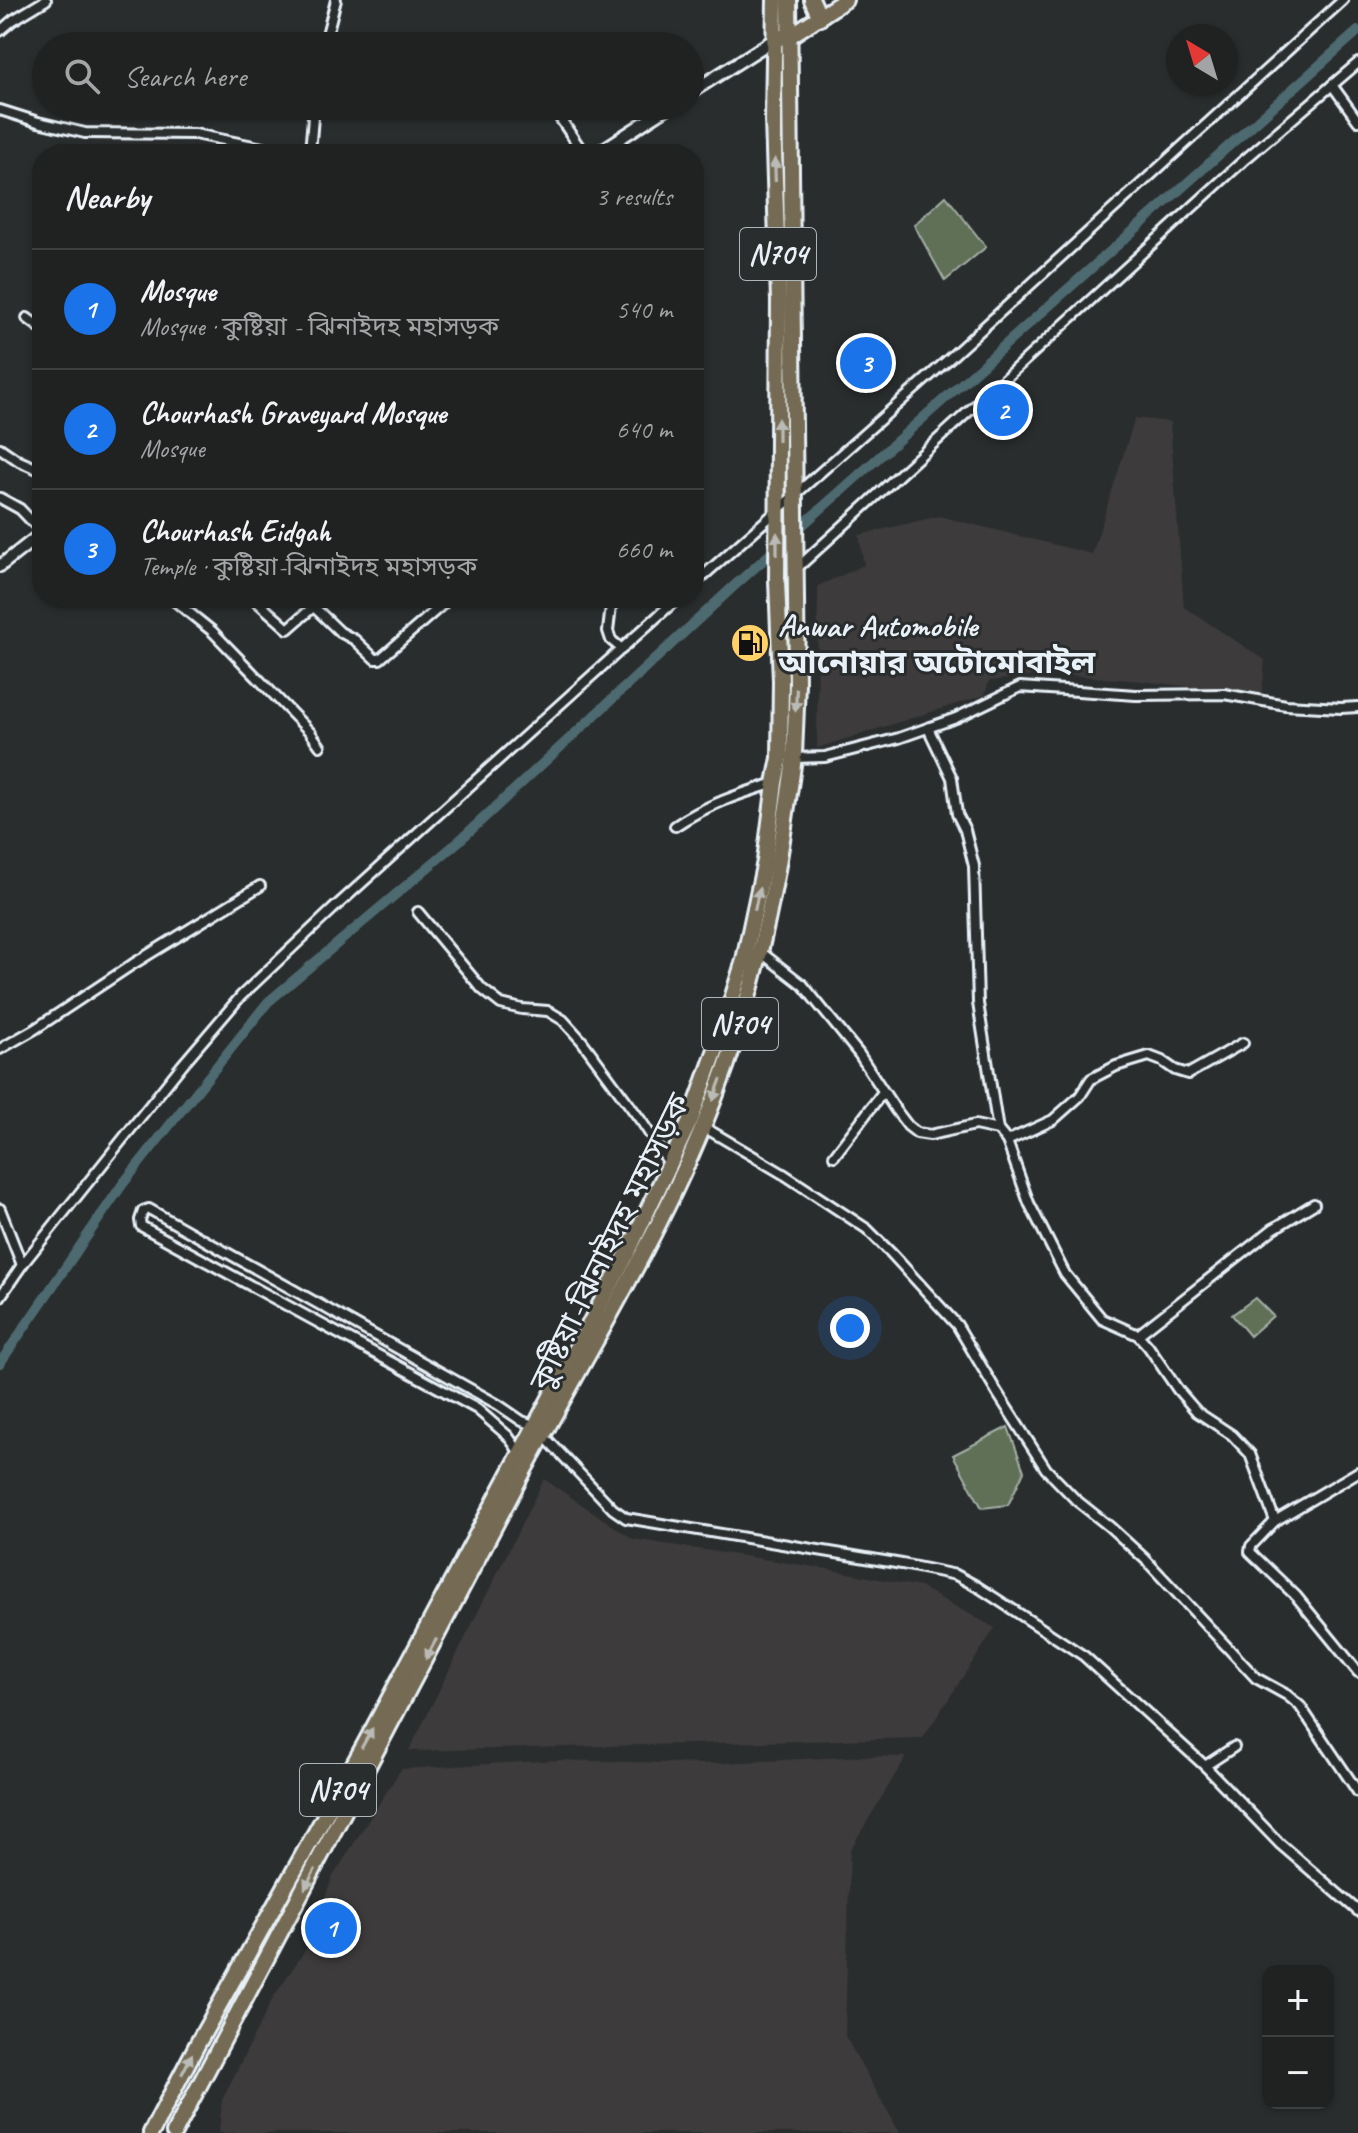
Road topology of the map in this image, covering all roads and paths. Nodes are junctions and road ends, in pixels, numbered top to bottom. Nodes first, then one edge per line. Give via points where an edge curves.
1 (46, 0) edge
2 (336, 0) edge
3 (775, 0) edge
4 (789, 0) edge
5 (812, 0) edge
6 (845, 0) edge
7 (1343, 0) edge
8 (820, 18) junction
9 (0, 31) edge
10 (328, 32) edge
11 (790, 36) junction
12 (775, 39) junction
13 (1358, 63) edge
14 (704, 84) edge
15 (1332, 85) junction
16 (0, 110) edge
17 (313, 120) edge
18 (561, 120) edge
19 (648, 120) edge
20 (1358, 121) edge
21 (244, 144) edge
22 (312, 144) edge
23 (577, 144) edge
24 (611, 144) edge
25 (786, 310) junction
26 (27, 318) dead end
27 (32, 322) edge
28 (0, 448) edge
29 (32, 467) edge
30 (0, 498) edge
31 (795, 500) junction
32 (777, 508) junction
33 (32, 522) edge
34 (32, 541) edge
35 (0, 566) edge
36 (795, 568) junction
37 (704, 575) edge
38 (183, 608) edge
39 (264, 608) edge
40 (312, 608) edge
41 (315, 608) edge
42 (438, 608) edge
43 (611, 608) edge
44 (667, 608) edge
45 (622, 649) junction
46 (1358, 707) edge
47 (928, 728) junction
48 (320, 746) dead end
49 (787, 758) junction
50 (775, 783) junction
51 (675, 826) dead end
52 (260, 886) dead end
53 (418, 912) dead end
54 (748, 942) junction
55 (760, 952) junction
56 (1243, 1043) dead end
57 (0, 1049) edge
58 (720, 1061) junction
59 (883, 1092) junction
60 (698, 1123) junction
61 (998, 1130) junction
62 (1007, 1141) junction
63 (834, 1156) dead end
64 (670, 1165) junction
65 (1314, 1204) dead end
66 (0, 1209) edge
67 (22, 1265) junction
68 (0, 1297) edge
69 (1138, 1335) junction
70 (538, 1434) junction
71 (526, 1453) junction
72 (1358, 1472) edge
73 (1275, 1521) junction
74 (1358, 1672) edge
75 (1234, 1747) dead end
76 (1205, 1766) junction
77 (1358, 1792) edge
78 (1358, 1911) edge
79 (151, 2133) edge
80 (174, 2133) edge

1 - 9 street
2 - 10 street
3 - 12 main road, কুষ্টিয়া-ঝিনাইদহ মহাসড়ক / N704
4 - 11 main road, কুষ্টিয়া-ঝিনাইদহ মহাসড়ক / N704
5 - 8 main road
6 - 8 main road
7 - 31 street
8 - 11 main road
11 - 12 main road
11 - 25 main road, কুষ্টিয়া-ঝিনাইদহ মহাসড়ক / N704
12 - 14 street
25 -> 12 main road, কুষ্টিয়া-ঝিনাইদহ মহাসড়ক / N704 via 773,120
13 - 15 street
15 - 20 street
15 - 36 street
16 - 21 street via 85,133 195,134
17 - 22 street
18 - 23 street
19 - 24 street
25 - 31 main road, কুষ্টিয়া-ঝিনাইদহ মহাসড়ক / N704
32 -> 25 main road, কুষ্টিয়া-ঝিনাইদহ মহাসড়ক / N704
26 - 27 street
28 - 29 street
30 - 33 street
31 - 32 street
31 - 36 main road, কুষ্টিয়া-ঝিনাইদহ মহাসড়ক / N704
32 - 37 street
49 -> 32 main road, কুষ্টিয়া-ঝিনাইদহ মহাসড়ক / N704
34 - 35 street
36 -> 49 main road, কুষ্টিয়া-ঝিনাইদহ মহাসড়ক / N704 via 797,683
38 - 48 street via 212,631
39 - 40 street via 288,629
41 - 42 street via 375,659
43 - 45 street via 608,631
44 - 45 street
45 - 67 street via 241,996
46 - 47 street via 1286,705 1224,694 1136,695 1020,687
47 - 49 street via 825,757
47 - 61 street via 952,778 974,866 978,1003
49 - 50 main road, কুষ্টিয়া-ঝিনাইদহ মহাসড়ক / N704
49 - 55 main road, কুষ্টিয়া-ঝিনাইদহ মহাসড়ক / N704 via 778,864
50 - 51 street via 721,801
54 -> 50 main road, কুষ্টিয়া-ঝিনাইদহ মহাসড়ক / N704
52 - 57 street
53 - 64 street via 482,989 501,1004 548,1011 563,1020
54 - 55 street
54 - 58 main road, কুষ্টিয়া-ঝিনাইদহ মহাসড়ক / N704
55 - 58 main road, কুষ্টিয়া-ঝিনাইদহ মহাসড়ক / N704
55 - 59 street via 803,985
56 - 62 street via 1188,1074 1149,1056 1116,1066 1091,1079 1053,1120
58 - 60 main road, কুষ্টিয়া-ঝিনাইদহ মহাসড়ক / N704
59 - 61 street via 917,1133 975,1125
59 - 63 street
60 - 64 main road, কুষ্টিয়া-ঝিনাইদহ মহাসড়ক / N704
60 - 70 main road, কুষ্টিয়া-ঝিনাইদহ মহাসড়ক / N704 via 682,1174 640,1258
60 - 77 street via 867,1229 892,1254 957,1325 1046,1469 1145,1559 1256,1678 1300,1706
61 - 62 street
62 - 69 street via 1029,1203 1065,1274 1102,1319
64 - 70 main road, কুষ্টিয়া-ঝিনাইদহ মহাসড়ক / N704
65 - 69 street via 1273,1229
66 - 67 street
67 - 68 street
69 - 73 street via 1197,1412 1250,1454
70 - 71 main road, কুষ্টিয়া-ঝিনাইদহ মহাসড়ক / N704
70 - 71 street via 497,1404 149,1209 143,1211 141,1226 477,1409
70 - 76 street via 626,1518 956,1575 1084,1656
79 -> 71 main road, N704
71 -> 80 main road, N704 via 370,1768
72 - 73 street
73 - 74 street via 1250,1552 1296,1596
75 - 76 street
76 - 78 street via 1280,1844

